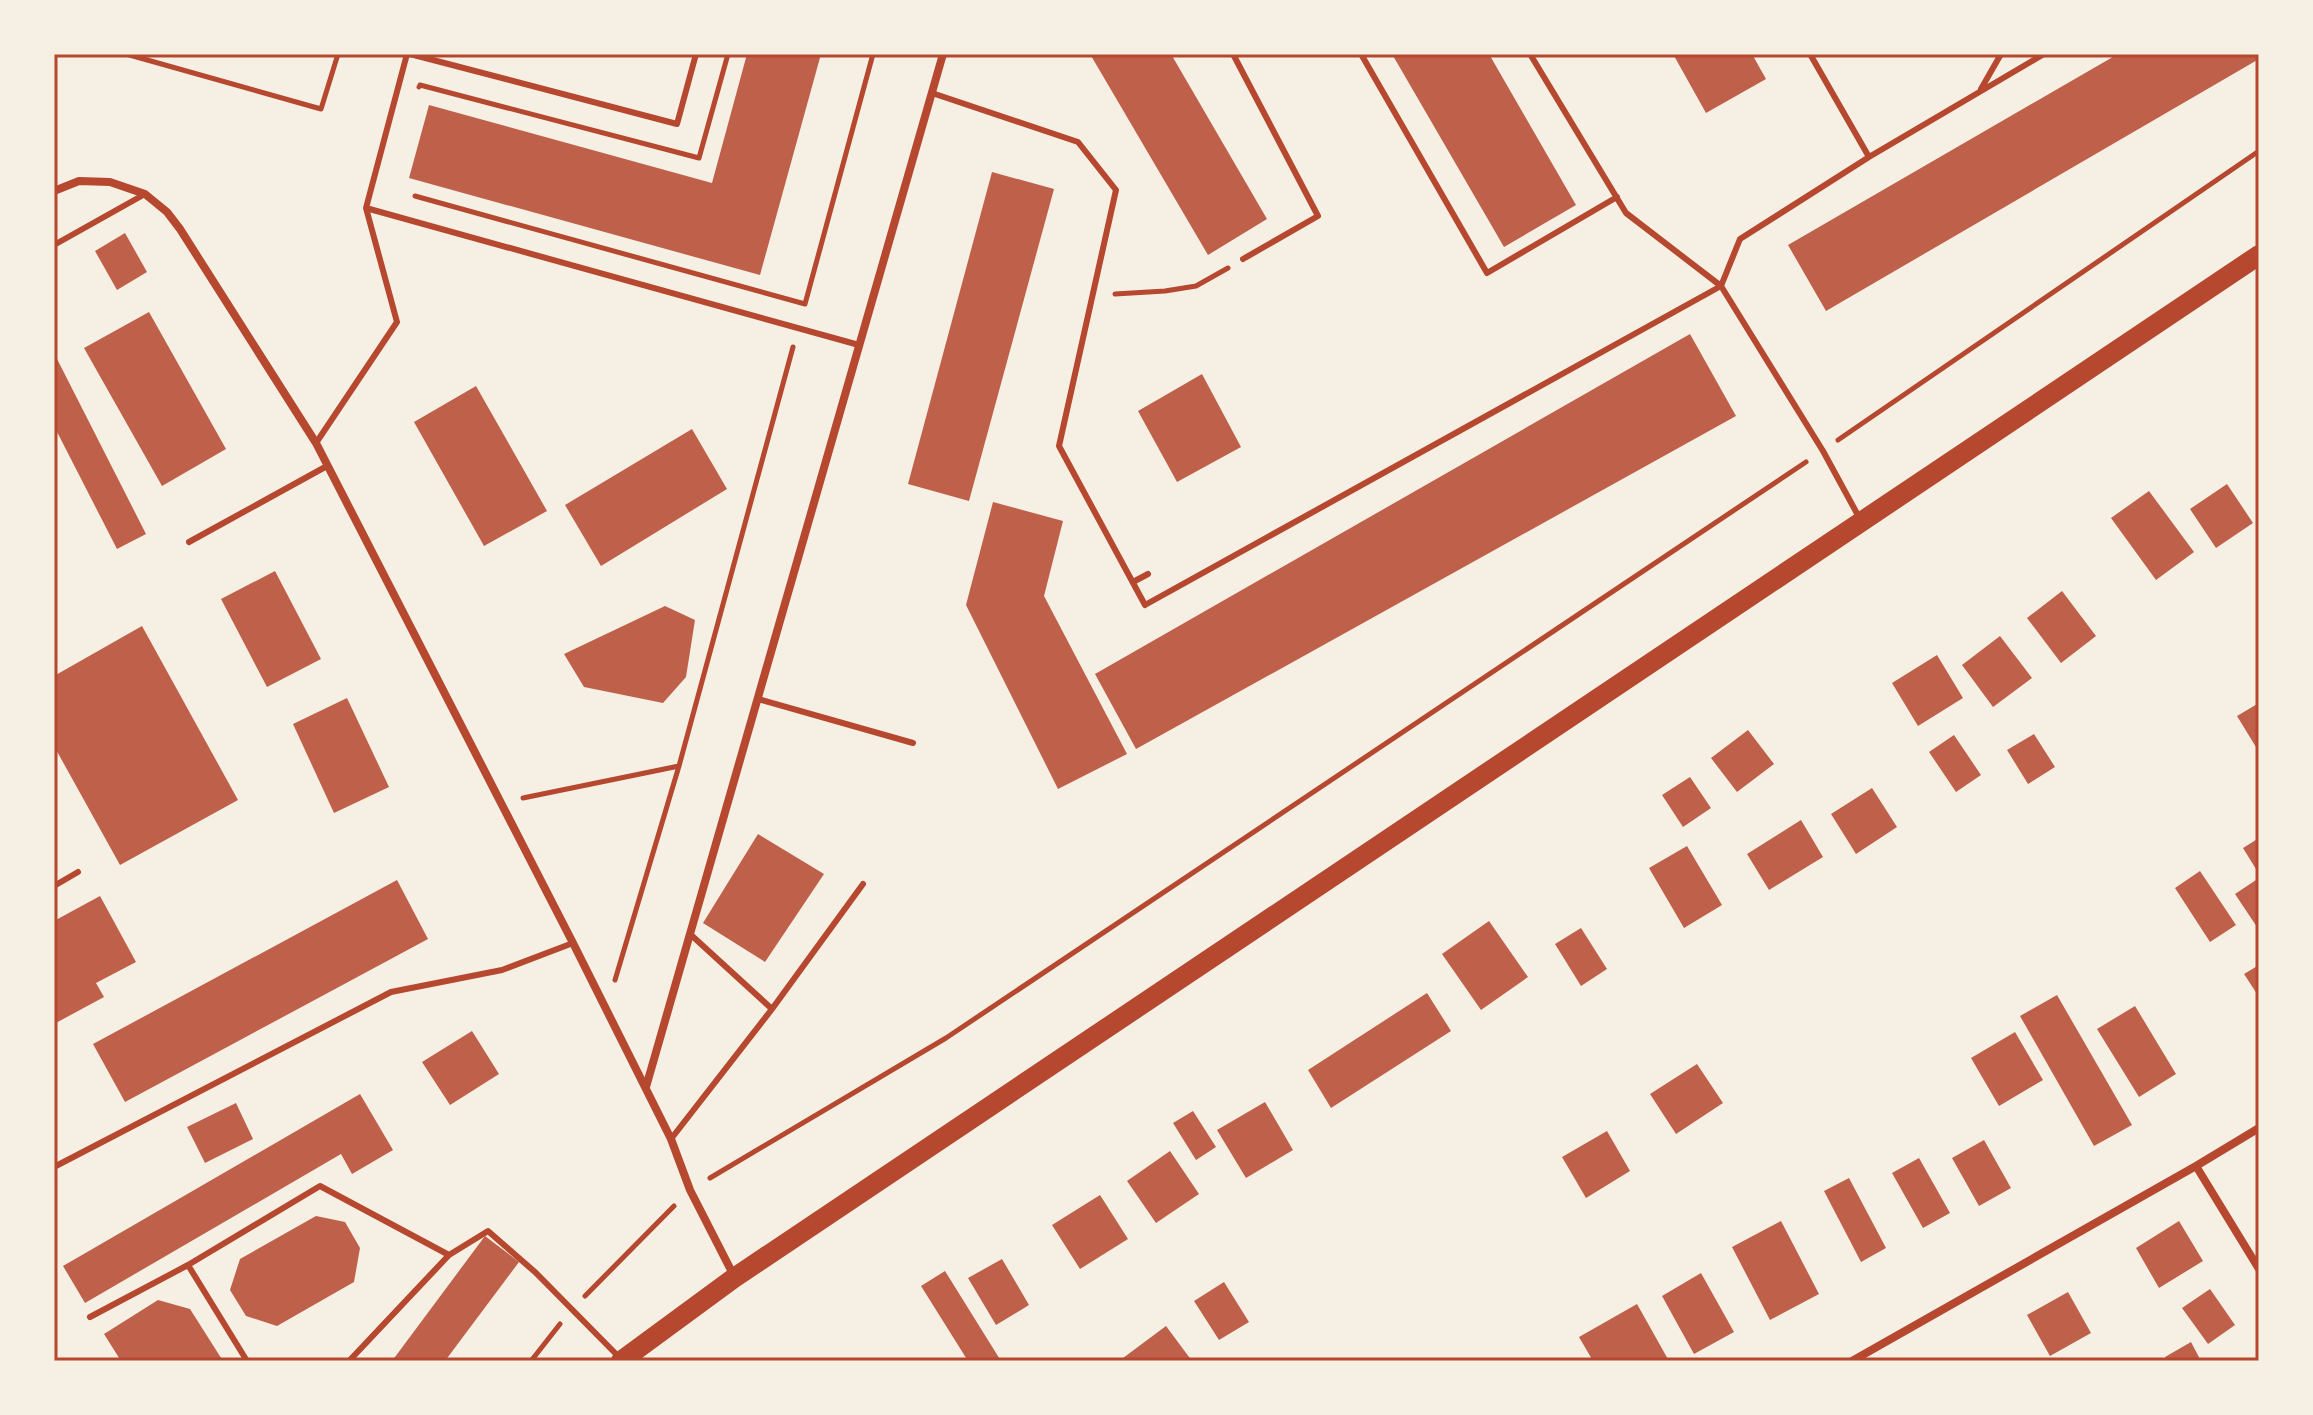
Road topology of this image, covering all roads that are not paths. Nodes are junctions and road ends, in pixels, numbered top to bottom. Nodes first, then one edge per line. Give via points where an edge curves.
1 (409, 54) edge
2 (696, 54) edge
3 (943, 54) edge
4 (1233, 54) edge
5 (1361, 54) edge
6 (1530, 54) edge
7 (1810, 54) edge
8 (2001, 54) edge
9 (2044, 54) edge
10 (1979, 92) junction
11 (932, 93) junction
12 (1869, 157) junction
13 (54, 191) edge
14 (145, 194) junction
15 (1617, 197) junction
16 (366, 208) junction
17 (54, 245) edge
18 (2259, 255) edge
19 (1243, 259) road end
20 (1721, 286) junction
21 (859, 345) junction
22 (316, 443) junction
23 (327, 466) junction
24 (1862, 522) junction
25 (189, 542) dead end
26 (1148, 574) dead end
27 (1133, 582) junction
28 (758, 699) junction
29 (913, 743) dead end
30 (78, 872) dead end
31 (863, 884) dead end
32 (54, 886) edge
33 (690, 934) junction
34 (573, 943) junction
35 (772, 1009) junction
36 (646, 1088) junction
37 (2259, 1128) edge
38 (671, 1139) junction
39 (2196, 1166) junction
40 (54, 1167) edge
41 (449, 1255) junction
42 (188, 1265) junction
43 (2259, 1269) edge
44 (734, 1278) junction
45 (90, 1317) dead end
46 (247, 1361) edge
47 (349, 1361) edge
48 (622, 1361) edge
49 (1852, 1361) edge

1 - 2 lane via 677,124
1 - 16 lane
3 - 11 street
4 - 19 lane via 1318,216
5 - 15 lane via 1487,273
6 - 15 lane
7 - 12 lane
8 - 10 lane
9 - 10 lane
10 - 12 lane
11 - 21 street
11 - 27 lane via 1078,142 1116,190 1059,446
12 - 20 lane via 1740,239
13 - 14 street via 79,181 110,182
14 - 17 lane
14 - 22 street via 180,229
15 - 20 lane via 1626,213
16 - 21 lane
16 - 22 lane via 397,322
18 - 24 main road
20 - 24 lane
20 - 27 lane via 1145,605
21 - 28 street
22 - 23 street
23 - 25 lane
23 - 34 street
24 - 44 main road
26 - 27 lane
28 - 29 lane
28 - 33 street
30 - 32 lane
31 - 35 lane
33 - 35 lane
33 - 36 street
34 - 36 street
34 - 40 lane via 502,970 391,992
35 - 38 lane
36 - 38 street
37 - 39 street
38 - 44 street
39 - 43 street
39 - 49 street
41 - 42 lane via 320,1186
41 - 47 lane
41 - 48 lane via 488,1231
42 - 45 lane
42 - 46 lane
44 - 48 main road

